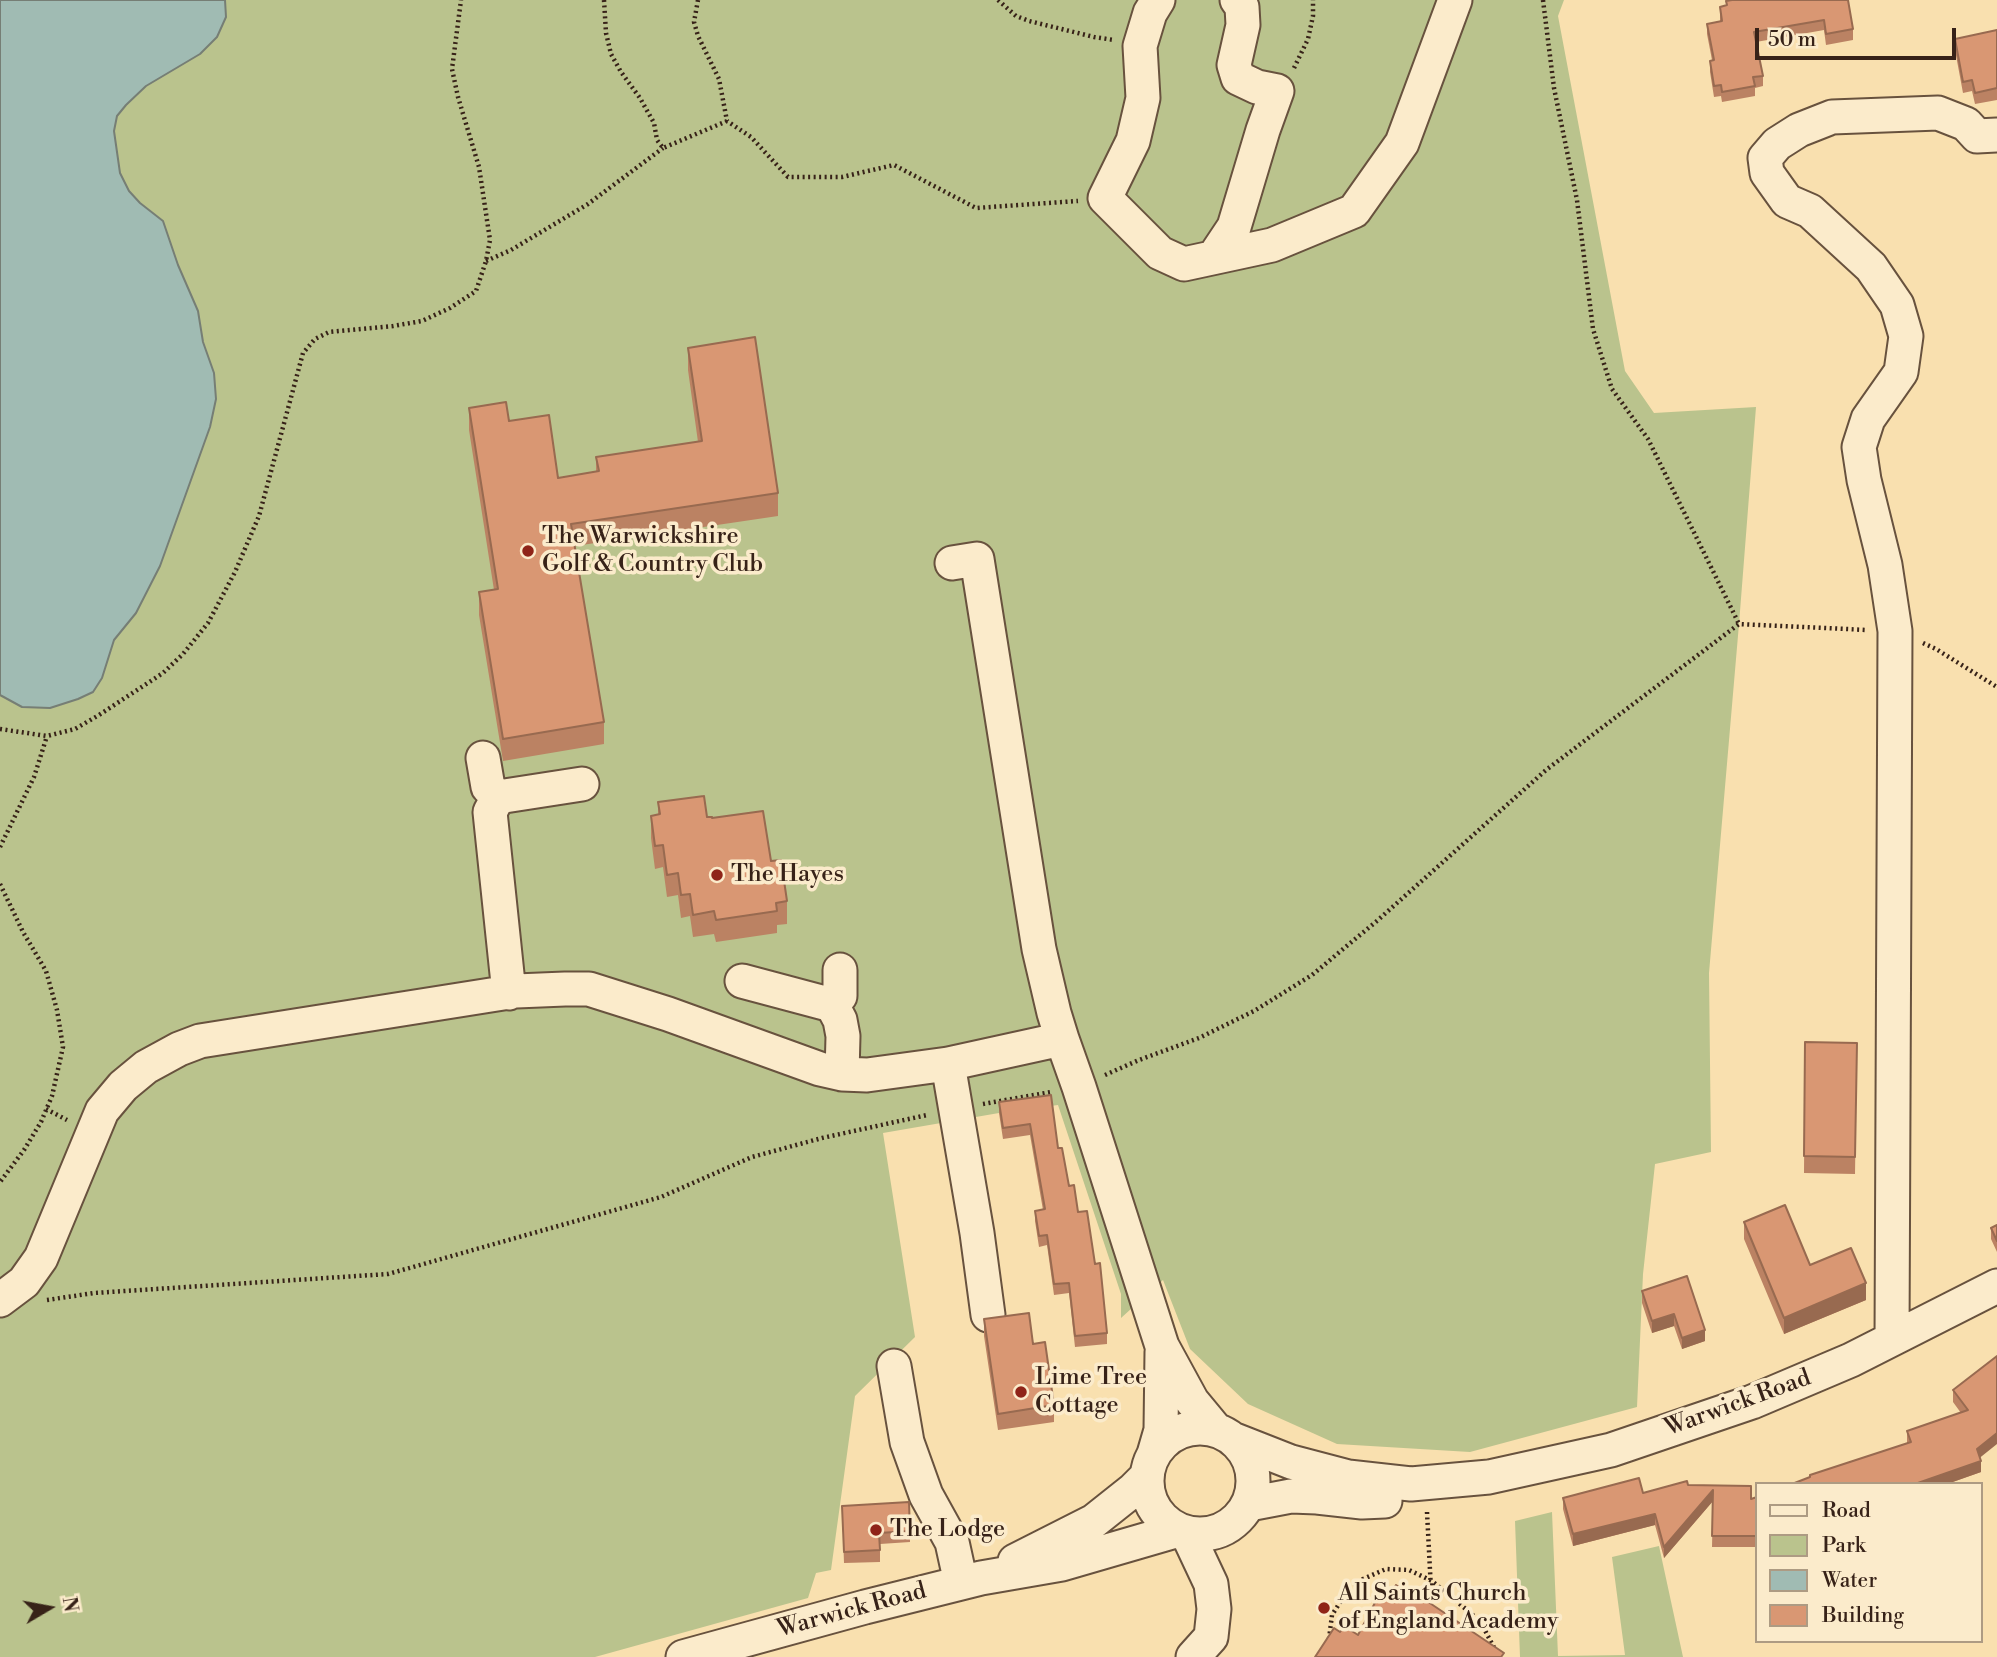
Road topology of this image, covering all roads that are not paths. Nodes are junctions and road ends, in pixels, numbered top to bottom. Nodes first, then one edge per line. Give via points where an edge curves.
1 (1158, 0) edge
2 (1237, 0) edge
3 (1455, 0) edge
4 (1997, 135) edge
5 (1214, 257) junction
6 (952, 563) dead end
7 (483, 758) dead end
8 (582, 784) dead end
9 (498, 797) junction
10 (840, 970) dead end
11 (742, 981) dead end
12 (509, 993) junction
13 (832, 1005) junction
14 (1062, 1039) junction
15 (948, 1064) junction
16 (842, 1074) junction
17 (1997, 1286) edge
18 (0, 1300) edge
19 (988, 1315) edge
20 (1892, 1339) junction
21 (1161, 1346) junction
22 (894, 1366) dead end
23 (1225, 1435) junction
24 (1151, 1465) junction
25 (1465, 1480) junction
26 (1242, 1513) junction
27 (1183, 1532) junction
28 (971, 1580) junction
29 (1211, 1584) junction
30 (1208, 1650) edge
31 (682, 1657) edge

1 - 5 street via 1140,46 1143,98 1133,141 1105,198 1160,253 1184,264
2 - 5 street via 1243,25 1234,65 1238,78 1277,91 1234,227
3 - 5 street via 1402,143 1354,211 1272,245
4 - 20 street via 1977,136 1966,124 1938,113 1832,117 1799,130 1765,158 1767,173 1787,201 1811,211 1871,267 1897,305 1906,337 1901,372 1868,419 1859,447 1895,631
6 - 14 street via 977,559 1039,949
7 - 9 street via 488,788
8 - 9 street
9 - 12 street via 489,812
10 - 13 street via 840,996
11 - 13 street
12 - 16 street via 589,989
12 - 18 street via 200,1041 146,1066 102,1111 41,1258 24,1282
13 - 16 street via 843,1036
14 - 15 street
14 - 21 street
15 - 16 street
15 - 19 street
17 - 20 street, Warwick Road
20 - 25 street, Warwick Road via 1752,1402 1611,1450
21 - 23 street via 1192,1401
21 - 24 street via 1161,1430
22 - 28 street via 907,1442 926,1495
23 - 24 street via 1199,1427 1179,1432 1166,1440
23 - 25 street, Warwick Road via 1292,1462 1348,1477 1411,1484
23 - 26 street via 1247,1455 1253,1470 1254,1487
24 - 27 street via 1147,1487 1153,1506 1168,1524
24 - 28 street, Warwick Road via 1133,1490 1094,1521
25 - 26 street, Warwick Road via 1386,1502 1291,1496
26 - 27 street via 1213,1533
26 - 29 street via 1223,1545
27 - 28 street, Warwick Road via 1062,1564
27 - 29 street
28 - 31 street, Warwick Road
29 - 30 street via 1214,1609

